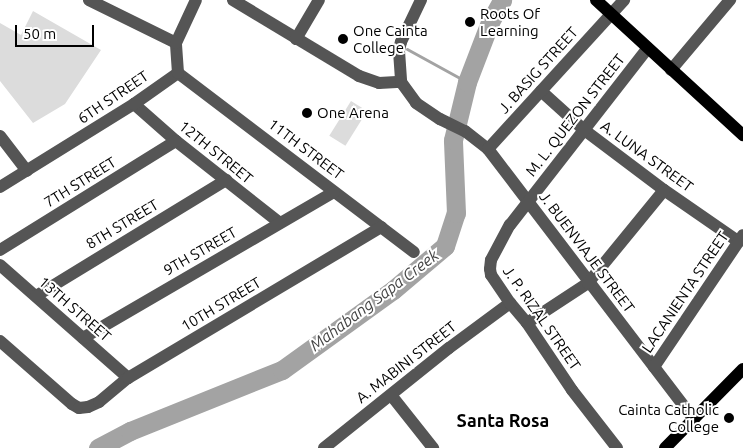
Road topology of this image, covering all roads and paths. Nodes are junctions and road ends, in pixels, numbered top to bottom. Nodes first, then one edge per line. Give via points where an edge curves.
1 (88, 0) edge
2 (196, 0) edge
3 (233, 0) edge
4 (319, 0) edge
5 (421, 0) edge
6 (596, 0) edge
7 (624, 0) edge
8 (730, 0) edge
9 (611, 14) junction
10 (296, 39) junction
11 (176, 43) junction
12 (648, 48) junction
13 (671, 70) junction
14 (178, 73) junction
15 (401, 82) junction
16 (541, 91) junction
17 (134, 104) junction
18 (584, 129) junction
19 (743, 135) edge
20 (0, 136) edge
21 (176, 141) junction
22 (488, 148) junction
23 (28, 171) junction
24 (226, 180) junction
25 (0, 187) edge
26 (664, 190) junction
27 (334, 192) junction
28 (528, 201) junction
29 (280, 223) junction
30 (381, 227) junction
31 (741, 238) edge
32 (0, 250) edge
33 (414, 252) dead end
34 (0, 265) edge
35 (588, 283) junction
36 (36, 296) junction
37 (510, 303) junction
38 (527, 323) junction
39 (83, 338) junction
40 (0, 341) edge
41 (654, 367) junction
42 (743, 369) edge
43 (128, 378) junction
44 (391, 394) junction
45 (694, 419) junction
46 (324, 448) edge
47 (432, 448) edge
48 (616, 448) edge
49 (665, 448) edge

1 - 11 street
2 - 11 street
3 - 10 street
4 - 10 street
5 - 15 street via 401,42
6 - 9 main road
7 - 9 street, J. BASIG STREET
8 - 13 street
9 - 12 main road
9 - 16 street, J. BASIG STREET
10 - 15 street via 359,76 379,83
11 - 14 street
12 - 13 main road
12 - 18 street, M. L. QUEZON STREET
13 - 19 main road
14 - 17 street, 6TH STREET
14 - 27 street, 11TH STREET
15 - 22 street, J. BUENVIAJE STREET via 416,103 466,131
16 - 18 street, A. LUNA STREET
16 - 22 street, J. BASIG STREET
17 - 21 street, 12TH STREET
17 - 23 street, 6TH STREET
18 - 26 street, A. LUNA STREET
18 - 28 street, M. L. QUEZON STREET
20 - 23 street
21 - 24 street, 12TH STREET
21 - 32 street, 7TH STREET
22 - 28 street, J. BUENVIAJE STREET
23 - 25 street, 6TH STREET
24 - 29 street, 12TH STREET
24 - 36 street, 8TH STREET
26 - 31 street, A. LUNA STREET
26 - 35 street
27 - 29 street, 9TH STREET
27 - 30 street, 11TH STREET
28 - 35 street, J. BUENVIAJE STREET
28 - 37 street, J. P. RIZAL STREET via 491,260 491,275
29 - 39 street, 9TH STREET
30 - 33 street, 11TH STREET
30 - 43 street, 10TH STREET
31 - 41 street, LACANIENTA STREET
34 - 36 street, 13TH STREET
35 - 38 street
35 - 41 street, J. BUENVIAJE STREET
36 - 39 street, 13TH STREET
37 - 38 street, J. P. RIZAL STREET
37 - 44 street, A. MABINI STREET
38 - 48 street, J. P. RIZAL STREET
39 - 43 street, 13TH STREET
40 - 43 street, 10TH STREET via 79,408 99,402
41 - 45 street, J. BUENVIAJE STREET
42 - 45 main road
44 - 46 street, A. MABINI STREET
44 - 47 street
45 - 49 main road

